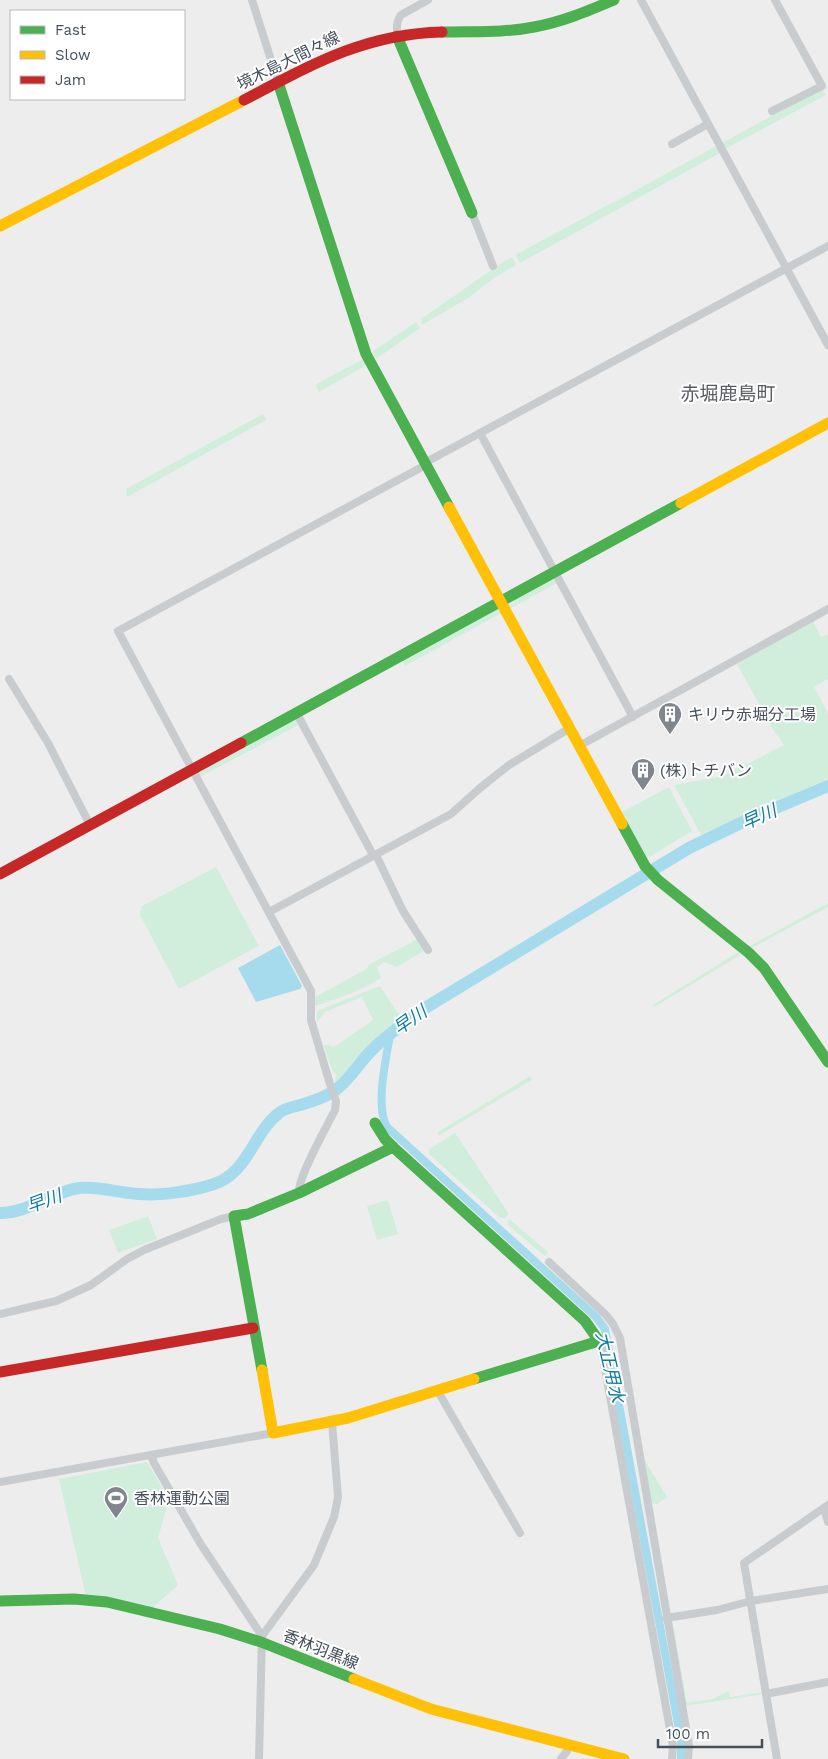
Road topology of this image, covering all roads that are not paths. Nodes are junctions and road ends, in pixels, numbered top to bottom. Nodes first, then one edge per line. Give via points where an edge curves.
1 (252, 0) edge
2 (428, 0) edge
3 (614, 0) edge
4 (641, 0) edge
5 (775, 0) edge
6 (397, 36) junction
7 (278, 82) junction
8 (772, 111) dead end
9 (708, 124) junction
10 (672, 144) dead end
11 (472, 213) joint
12 (0, 226) edge
13 (828, 246) edge
14 (493, 266) dead end
15 (786, 268) junction
16 (828, 345) edge
17 (828, 423) edge
18 (480, 433) junction
19 (426, 464) junction
20 (554, 573) junction
21 (501, 601) junction
22 (828, 609) edge
23 (9, 680) dead end
24 (296, 712) junction
25 (633, 718) junction
26 (570, 728) junction
27 (579, 746) junction
28 (192, 769) junction
29 (90, 825) junction
30 (374, 855) junction
31 (0, 874) edge
32 (269, 912) junction
33 (428, 950) dead end
34 (828, 1062) edge
35 (375, 1123) dead end
36 (393, 1147) junction
37 (299, 1193) junction
38 (234, 1216) junction
39 (549, 1262) dead end
40 (0, 1314) edge
41 (253, 1328) junction
42 (598, 1341) junction
43 (0, 1372) edge
44 (439, 1390) junction
45 (332, 1422) junction
46 (273, 1433) junction
47 (151, 1455) junction
48 (0, 1482) edge
49 (826, 1506) edge
50 (828, 1522) edge
51 (520, 1533) dead end
52 (828, 1589) edge
53 (0, 1601) edge
54 (751, 1601) junction
55 (666, 1618) junction
56 (262, 1639) junction
57 (828, 1682) edge
58 (766, 1694) junction
59 (568, 1744) junction
60 (258, 1759) edge
61 (561, 1759) edge
62 (624, 1759) edge
63 (672, 1759) edge
64 (688, 1759) edge
65 (777, 1759) edge

1 - 7 street
2 - 6 street via 398,18
3 - 6 street, 境木島大間々線 via 569,18 525,29
4 - 9 street
5 - 8 street via 822,86
6 - 7 street, 境木島大間々線 via 367,42 335,54
6 - 11 street
7 - 12 street, 境木島大間々線
7 - 19 street via 363,345
9 - 10 street
9 - 15 street
11 - 14 street
13 - 15 street
15 - 16 street
15 - 18 street
17 - 20 street
18 - 19 street
18 - 20 street
19 - 21 street
19 - 28 street via 118,631
20 - 21 street
20 - 25 street
21 - 24 street
21 - 26 street
22 - 25 street
23 - 29 street via 48,743
24 - 28 street
24 - 30 street
25 - 27 street
26 - 27 street
26 - 30 street via 504,769 451,814
27 - 34 street via 645,866 764,968
28 - 29 street
28 - 32 street
29 - 31 street
30 - 32 street
30 - 33 street
32 - 37 street via 311,991 311,1020 336,1101 335,1110 302,1176
35 - 36 street
36 - 37 street
36 - 42 street via 585,1322
37 - 38 street via 248,1214
38 - 40 street via 144,1250 91,1285 56,1301
38 - 41 street
39 - 55 street via 606,1315 620,1338
41 - 43 street
41 - 46 street
42 - 44 street
42 - 63 street via 673,1746
44 - 45 street
44 - 51 street
45 - 46 street
45 - 56 street via 338,1497 334,1517 309,1574
46 - 47 street
47 - 48 street
47 - 56 street via 189,1526
49 - 50 street
49 - 54 street via 746,1560 744,1567
52 - 54 street
53 - 56 street, 香林羽黒線 via 74,1599 108,1602
54 - 55 street
54 - 58 street
55 - 64 street via 689,1746
56 - 59 street, 香林羽黒線 via 425,1707
56 - 60 street
57 - 58 street
58 - 65 street
59 - 61 street
59 - 62 street, 香林羽黒線

